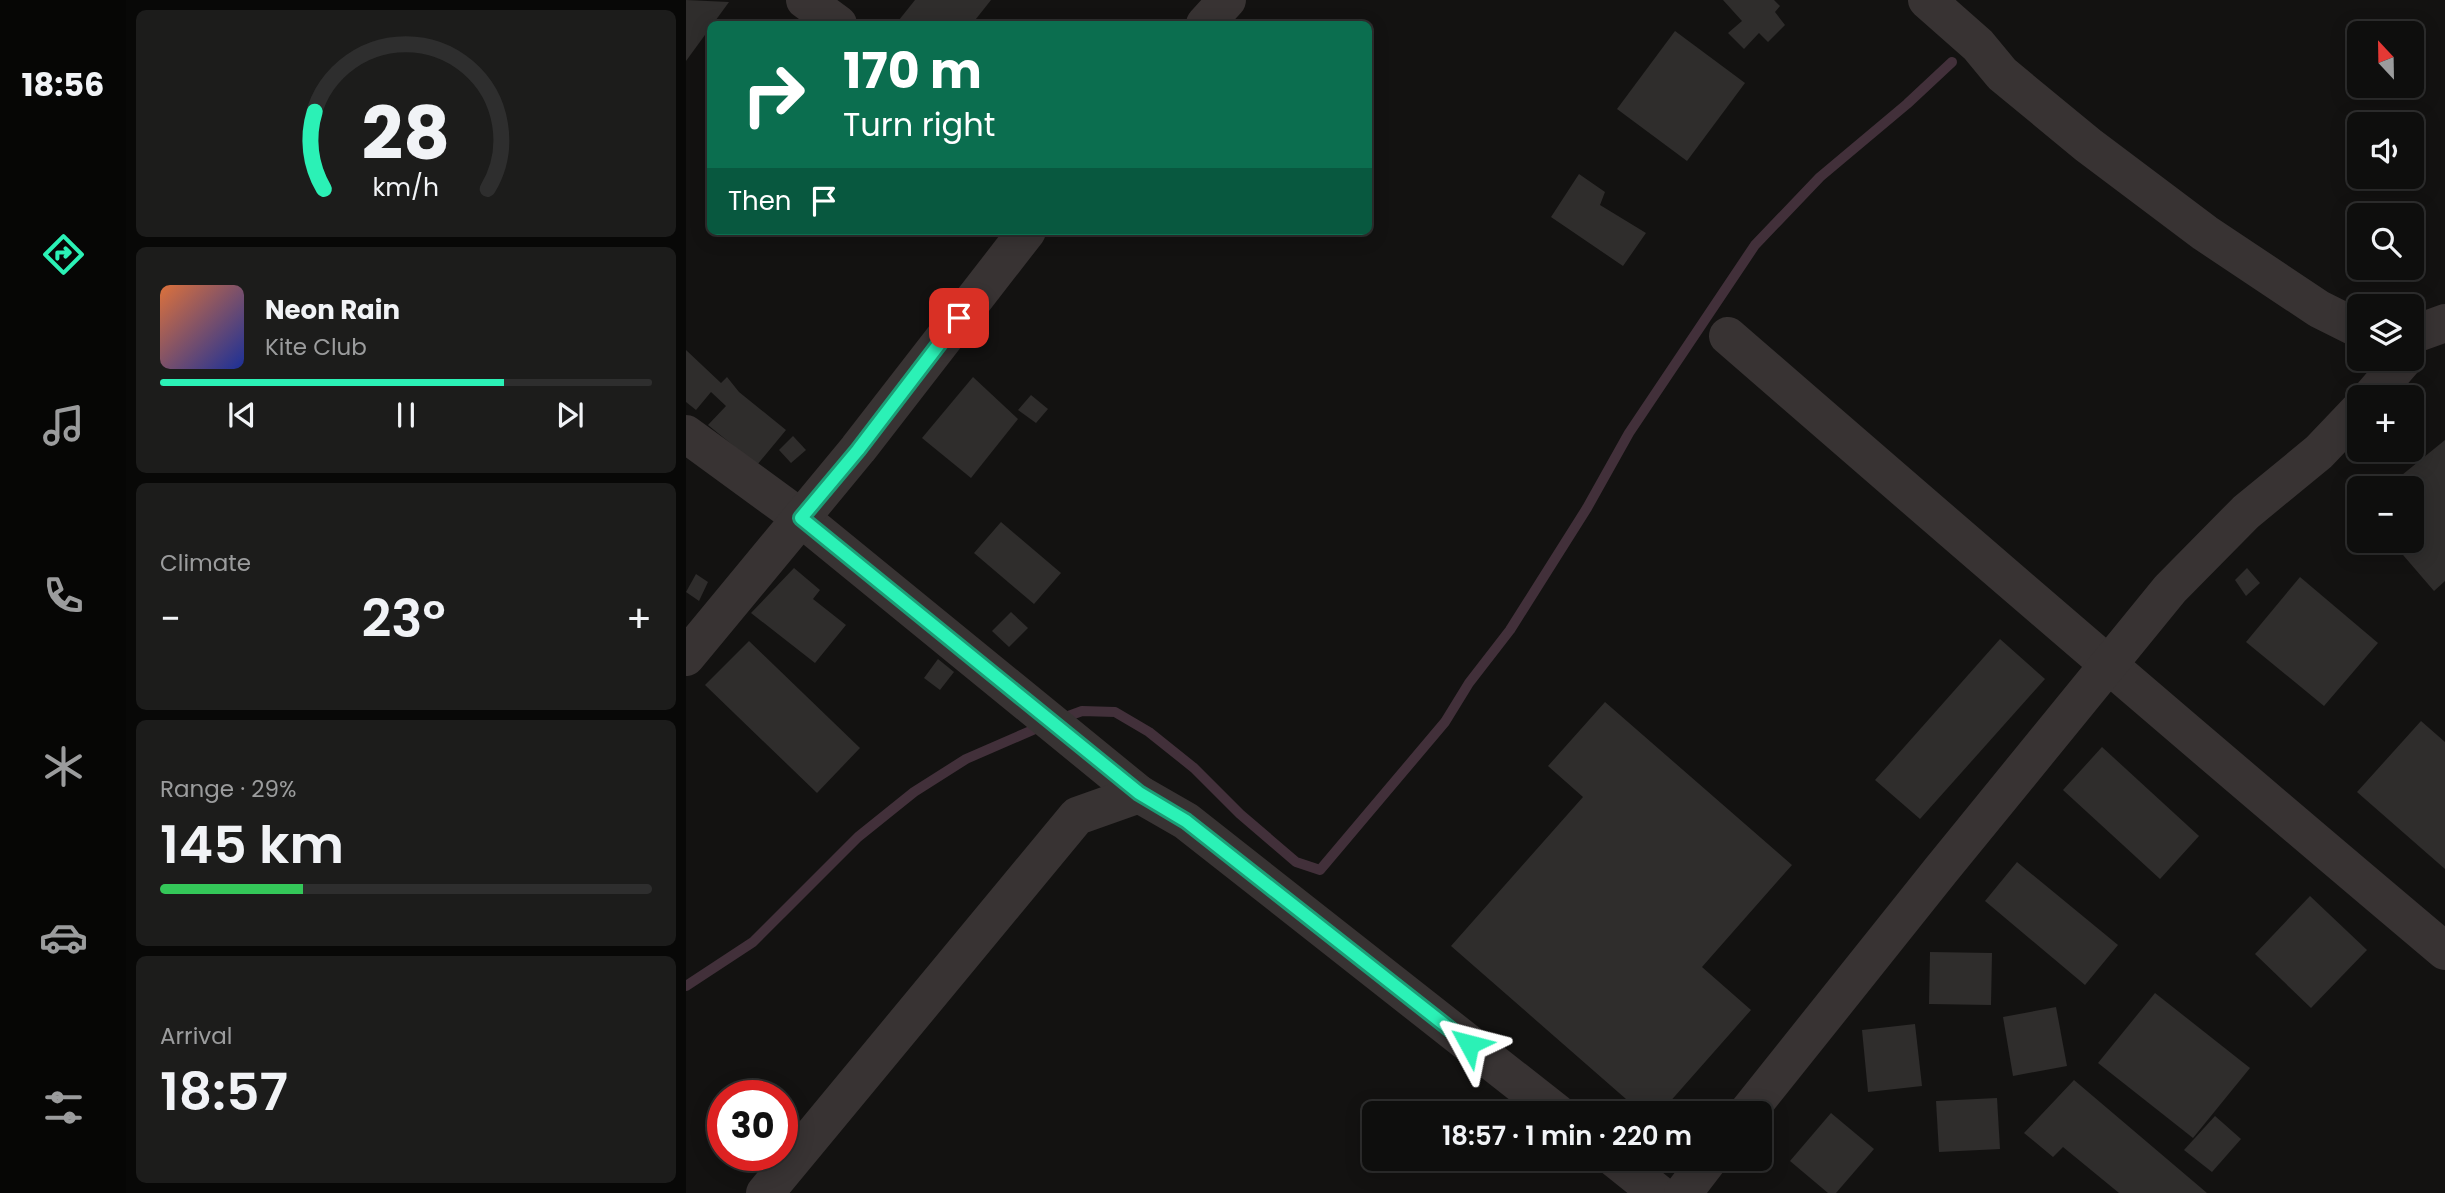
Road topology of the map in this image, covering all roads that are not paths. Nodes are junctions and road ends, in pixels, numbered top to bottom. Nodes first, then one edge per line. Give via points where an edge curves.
1 (805, 0) edge
2 (1227, 0) edge
3 (1927, 0) edge
4 (834, 21) edge
5 (1208, 21) edge
6 (1024, 235) edge
7 (2347, 323) edge
8 (1728, 335) dead end
9 (2394, 371) edge
10 (2381, 385) edge
11 (2347, 423) edge
12 (686, 434) edge
13 (801, 518) junction
14 (686, 657) edge
15 (2109, 667) junction
16 (1139, 793) junction
17 (2445, 951) edge
18 (1541, 1101) edge
19 (1757, 1101) edge
20 (1632, 1171) edge
21 (1692, 1171) edge
22 (1662, 1192) edge
23 (765, 1193) edge

1 - 4 street
2 - 5 street
3 - 7 street via 1978,45 2002,74 2099,153 2205,233
6 - 13 street
8 - 15 street
9 - 10 street
11 - 15 street via 2246,512 2171,589
12 - 13 street
13 - 14 street
13 - 16 street
15 - 17 street
15 - 19 street
16 - 18 street via 1186,821
16 - 23 street via 1077,816
20 - 22 street
21 - 22 street

